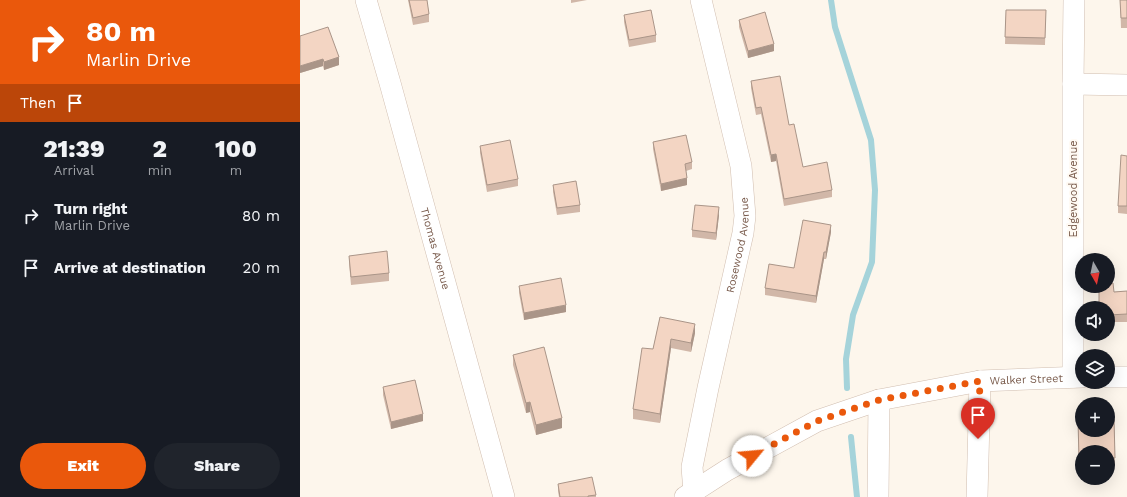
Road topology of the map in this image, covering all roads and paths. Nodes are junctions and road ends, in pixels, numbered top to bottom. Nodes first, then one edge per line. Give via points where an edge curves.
1 (366, 0) edge
2 (701, 0) edge
3 (1074, 0) edge
4 (1073, 84) junction
5 (1127, 85) edge
6 (1078, 349) edge
7 (1075, 377) edge
8 (1115, 377) edge
9 (1127, 377) edge
10 (980, 381) junction
11 (879, 400) junction
12 (690, 494) edge
13 (504, 497) edge
14 (878, 497) edge
15 (977, 497) edge

1 - 13 street, Thomas Avenue
2 - 12 street, Rosewood Avenue via 742,166 745,216 692,467
3 - 4 street, Edgewood Avenue
4 - 5 street
4 - 6 street, Edgewood Avenue
7 - 10 street, Walker Street
8 - 9 street
10 - 11 street, Walker Street
10 - 15 street
11 - 12 street, Walker Street via 817,421 727,470
11 - 14 street

